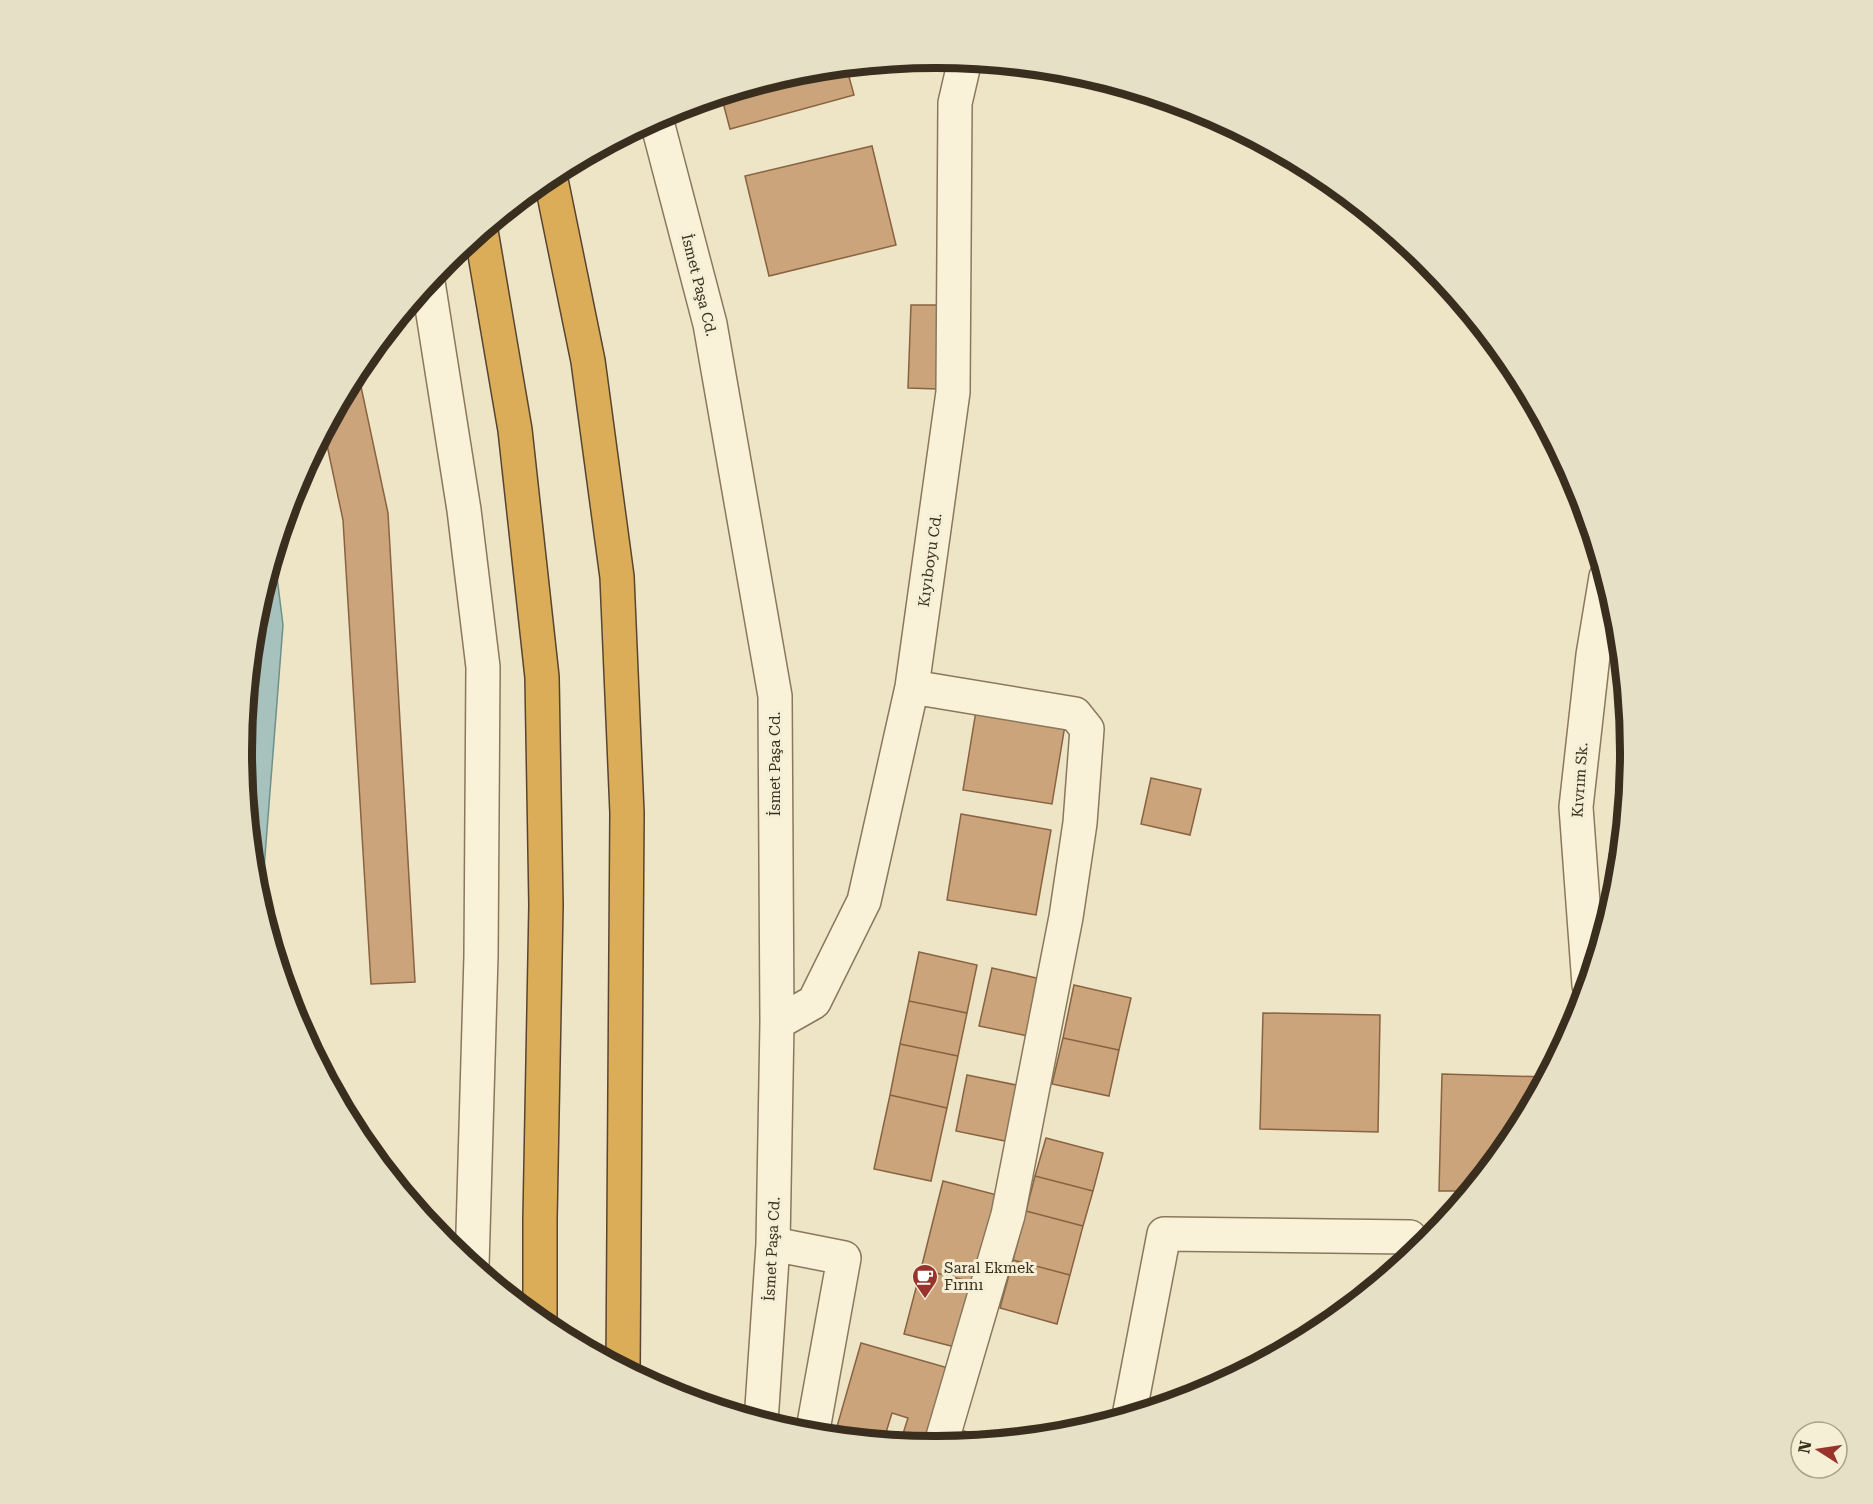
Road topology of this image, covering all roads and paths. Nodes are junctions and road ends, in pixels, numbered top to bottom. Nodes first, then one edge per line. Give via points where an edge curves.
1 (963, 69) edge
2 (658, 127) edge
3 (552, 186) edge
4 (482, 239) edge
5 (430, 293) edge
6 (1603, 596) edge
7 (912, 687) junction
8 (1587, 964) edge
9 (777, 1023) junction
10 (1410, 1237) dead end
11 (773, 1244) junction
12 (470, 1253) edge
13 (540, 1309) edge
14 (623, 1360) edge
15 (1131, 1408) edge
16 (762, 1414) edge
17 (815, 1425) edge
18 (943, 1436) edge

1 - 7 street, Kıyıboyu Cd. via 955,103 953,392
2 - 9 street, İsmet Paşa Cd. via 710,324 775,696
3 - 14 highway via 588,361 617,577 627,813
4 - 13 highway via 515,430 542,677 546,905
5 - 12 street via 464,510 483,667 481,956
6 - 8 street, Kıvrım Sk. via 1576,807
7 - 9 street, Kıyıboyu Cd. via 864,901 814,1002
7 - 18 street via 1075,714 1087,729 1080,823 1066,917 1008,1215
9 - 11 street, İsmet Paşa Cd.
10 - 15 street via 1164,1234
11 - 16 street, İsmet Paşa Cd.
11 - 17 street via 844,1257

